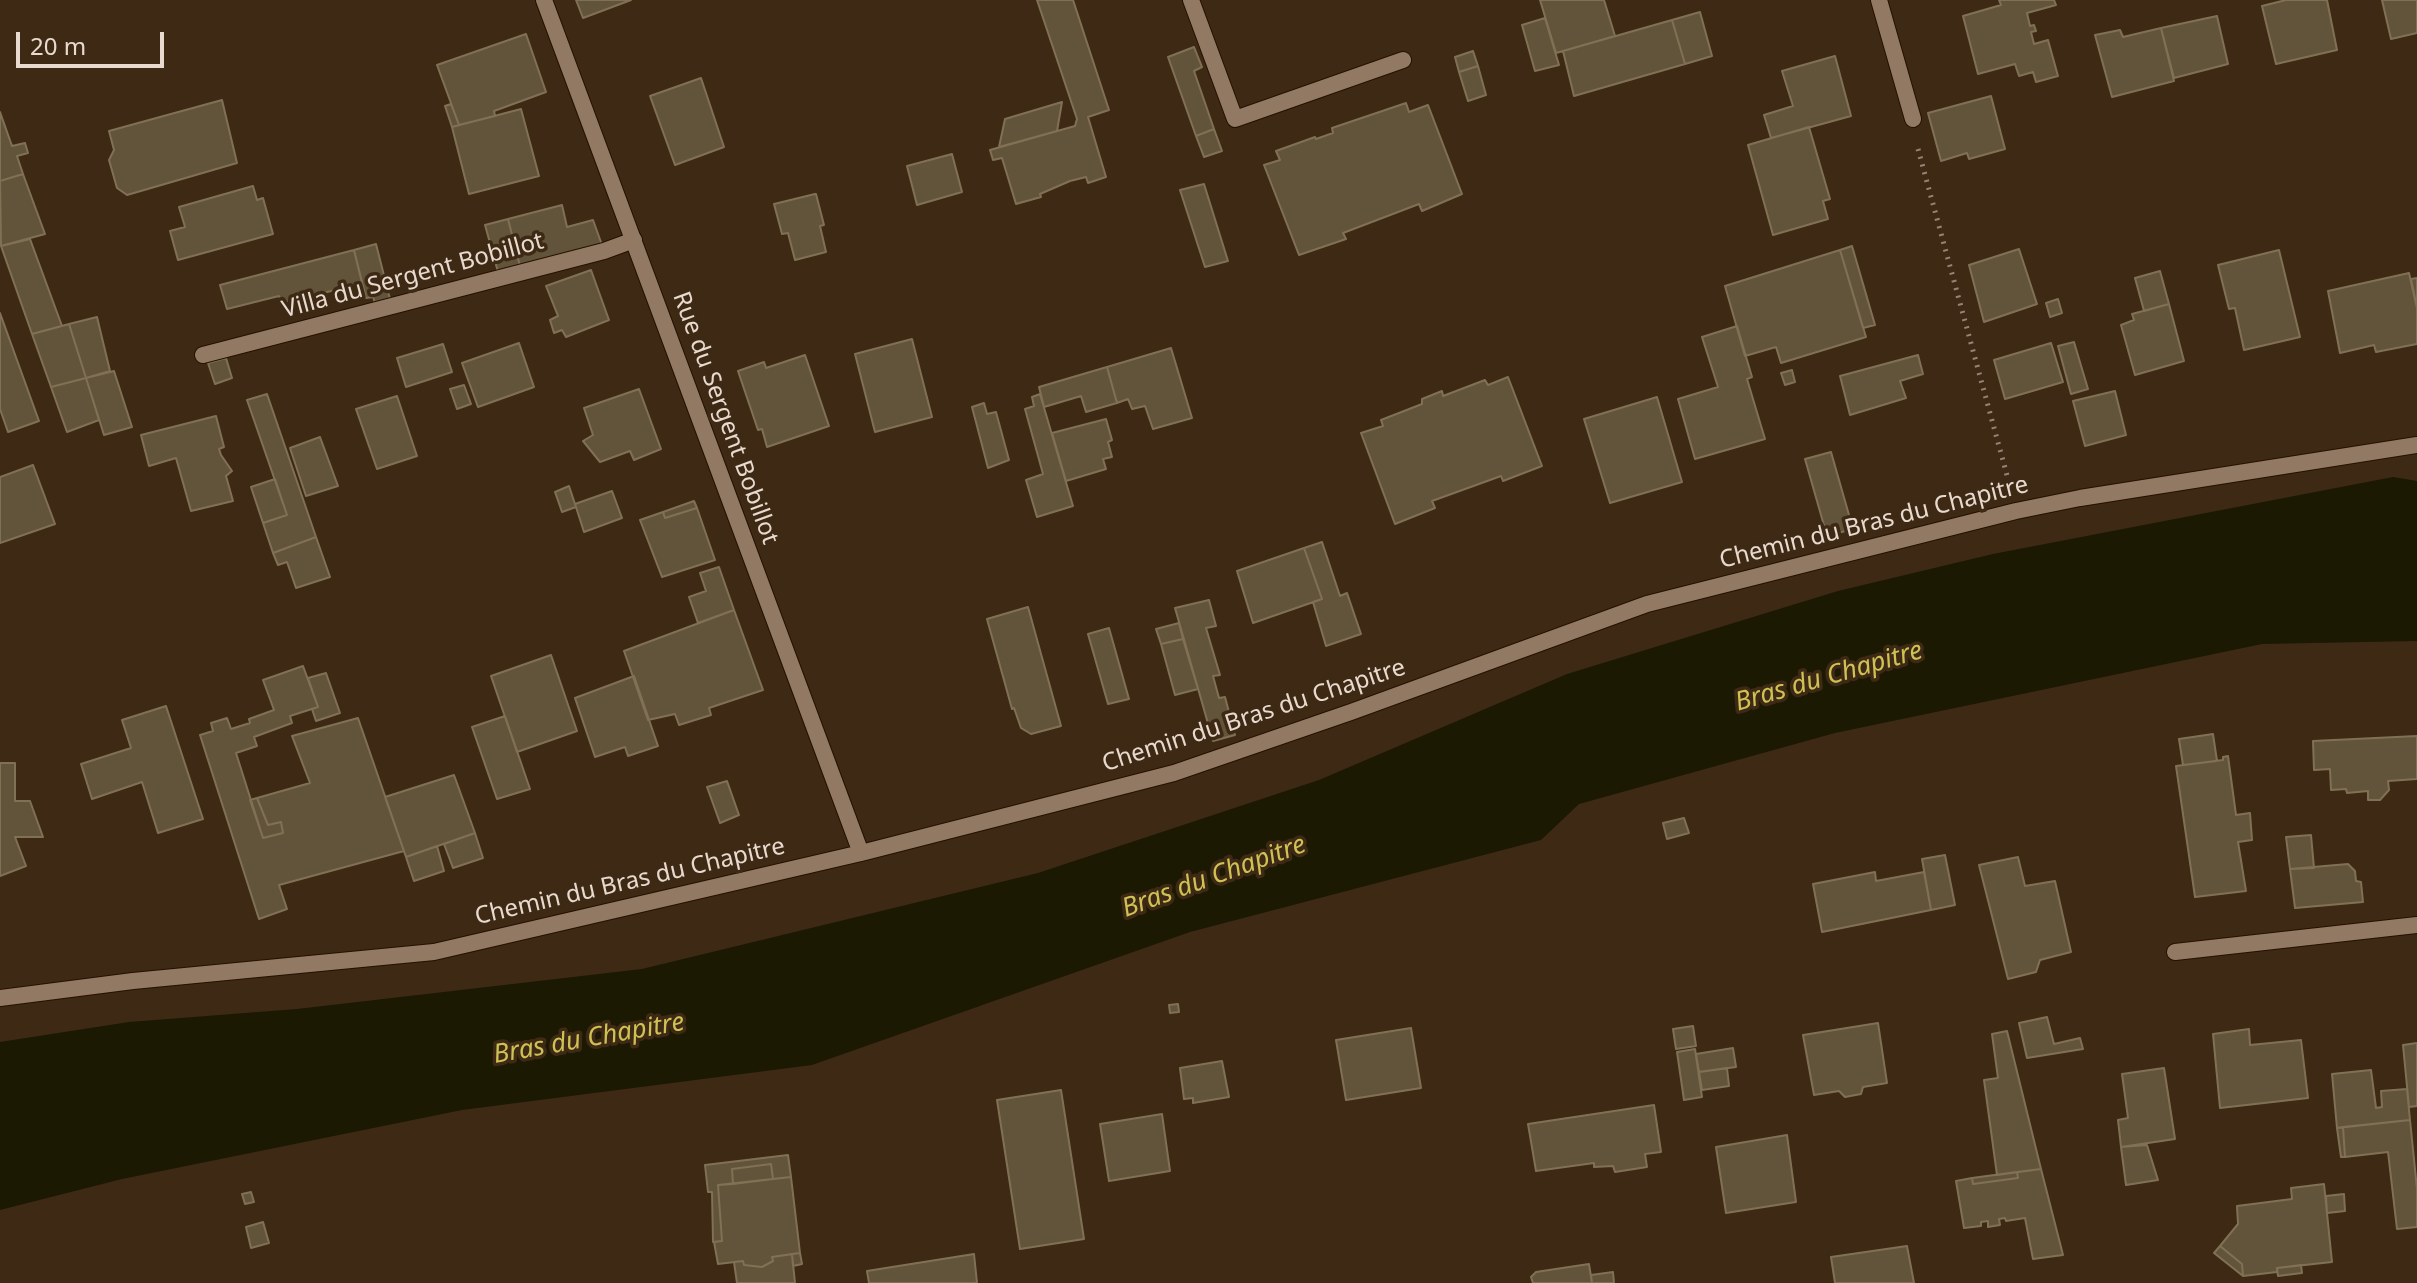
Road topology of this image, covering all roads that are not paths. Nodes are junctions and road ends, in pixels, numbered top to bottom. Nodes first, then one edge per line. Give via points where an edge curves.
1 (544, 0) edge
2 (1191, 0) edge
3 (1879, 0) edge
4 (1403, 60) dead end
5 (1913, 119) dead end
6 (634, 240) junction
7 (203, 355) dead end
8 (2417, 445) edge
9 (861, 853) junction
10 (2417, 925) edge
11 (2175, 952) dead end
12 (0, 998) edge

1 - 6 street, Rue du Sergent Bobillot
2 - 4 street via 1235,119
3 - 5 street
6 - 7 street, Villa du Sergent Bobillot
6 - 9 street, Rue du Sergent Bobillot
8 - 9 street, Chemin du Bras du Chapitre via 2016,511 1647,604 1174,773
9 - 12 street, Chemin du Bras du Chapitre via 434,952
10 - 11 street

